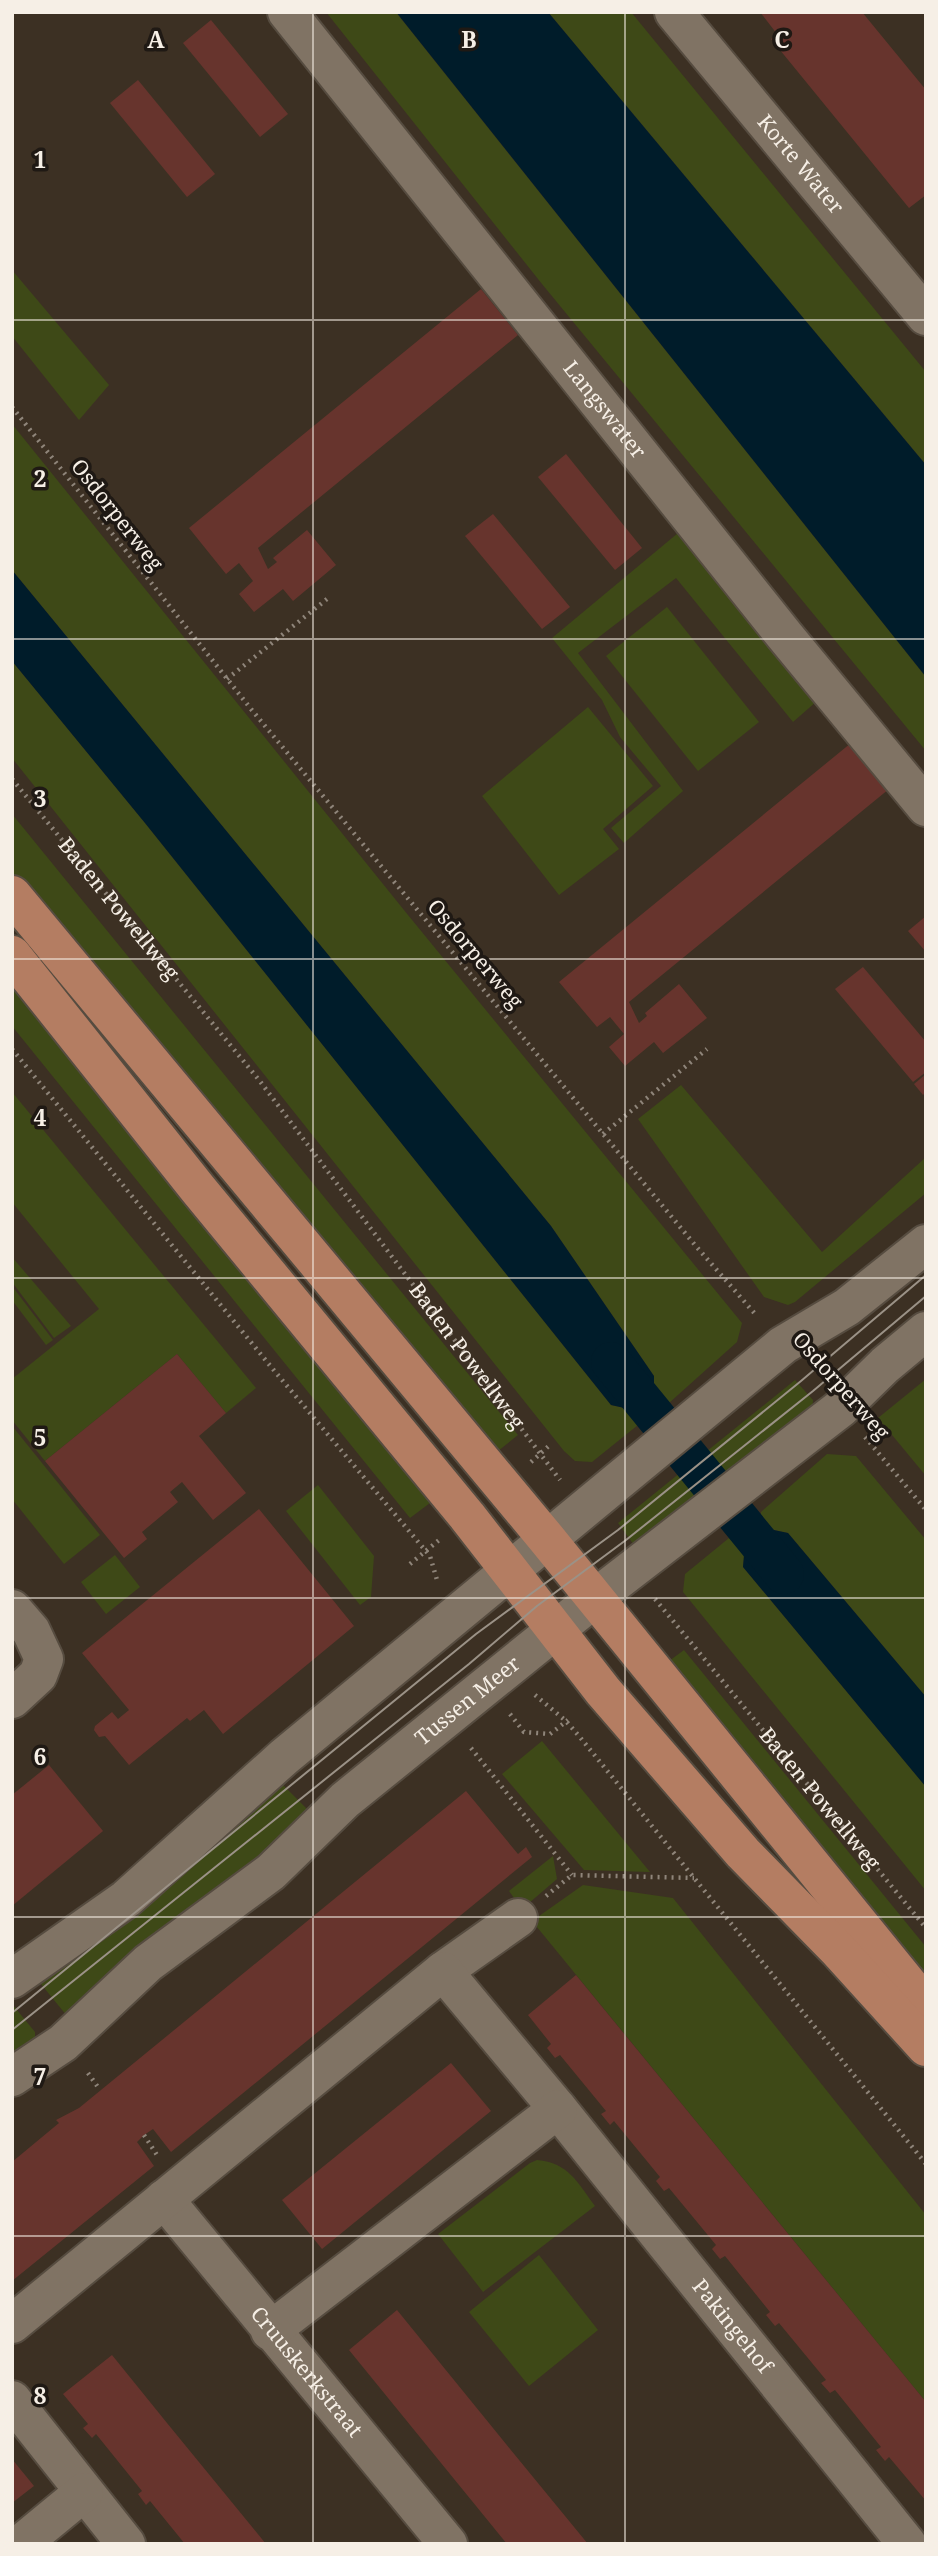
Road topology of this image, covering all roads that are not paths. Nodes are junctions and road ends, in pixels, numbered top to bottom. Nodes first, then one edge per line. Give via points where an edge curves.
1 (287, 12) edge
2 (674, 12) edge
3 (912, 272) edge
4 (926, 316) edge
5 (926, 807) edge
6 (12, 895) edge
7 (12, 955) edge
8 (926, 1244) edge
9 (926, 1331) edge
10 (546, 1538) junction
11 (508, 1569) junction
12 (595, 1598) junction
13 (12, 1609) edge
14 (555, 1631) junction
15 (12, 1699) edge
16 (518, 1918) road end
17 (443, 1971) junction
18 (12, 1979) edge
19 (926, 2006) edge
20 (926, 2048) edge
21 (12, 2077) edge
22 (558, 2109) junction
23 (164, 2200) junction
24 (12, 2324) edge
25 (270, 2330) junction
26 (12, 2400) edge
27 (84, 2492) junction
28 (21, 2544) edge
29 (126, 2544) edge
30 (448, 2544) edge
31 (907, 2544) edge

1 - 5 street, Langswater
2 - 3 street, Korte Water
3 - 4 street, Korte Water
6 - 10 main road
7 - 11 main road
8 - 10 street via 847,1307 783,1345
9 - 12 street, Tussen Meer via 835,1412
10 - 11 street
10 - 12 main road
11 - 14 main road
11 - 18 street via 284,1757 126,1899
12 - 14 street, Tussen Meer
12 - 19 main road
13 - 15 street via 31,1631 44,1659 38,1675
14 - 20 main road via 743,1853
14 - 21 street, Tussen Meer via 345,1800 271,1872 148,1963 63,2043
16 - 17 street
17 - 22 street, Pakingehof
17 - 23 street
22 - 25 street
22 - 31 street, Pakingehof
23 - 24 street
23 - 25 street, Cruuskerkstraat
25 - 30 street, Cruuskerkstraat
26 - 27 street
27 - 28 street
27 - 29 street

